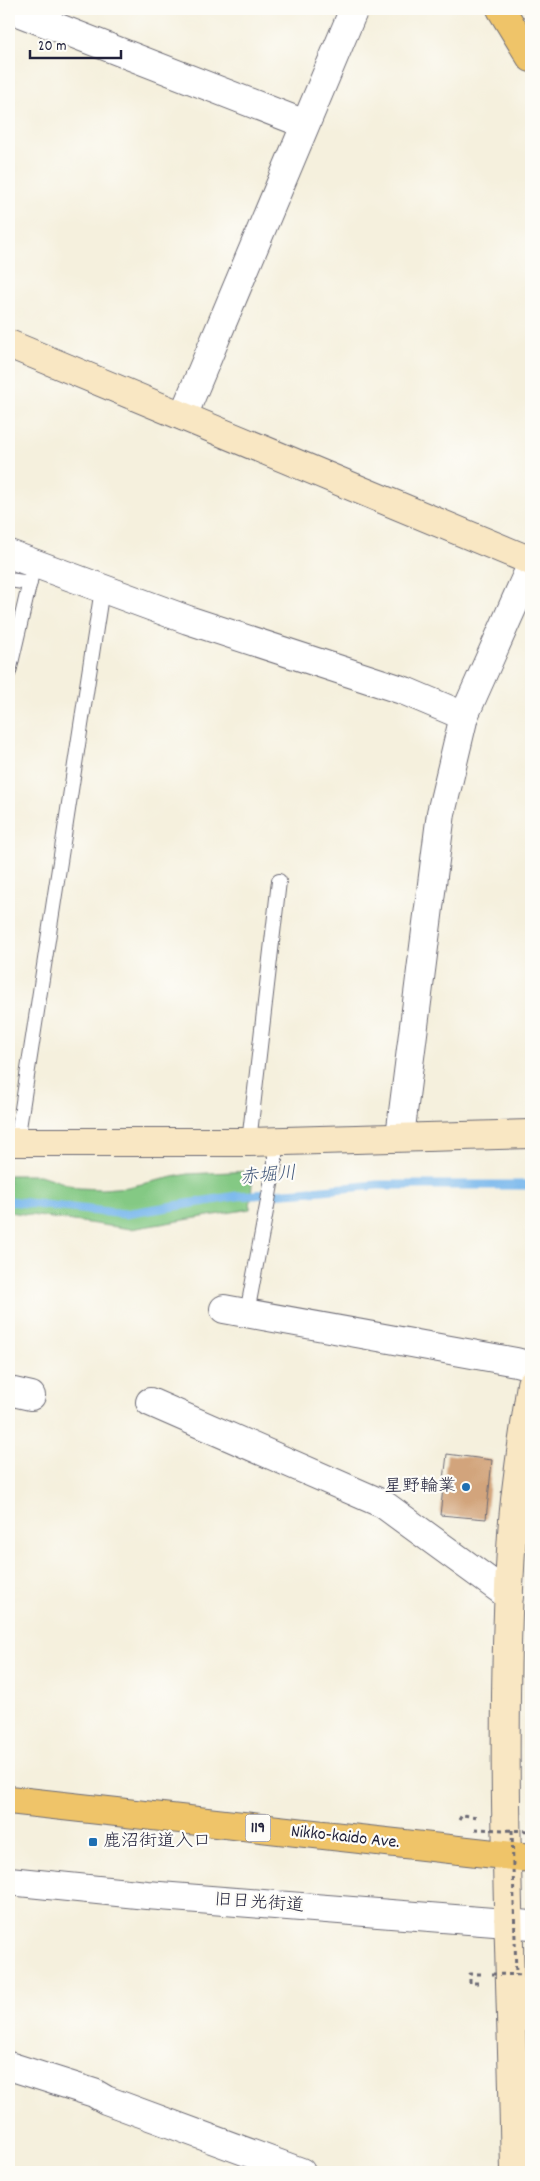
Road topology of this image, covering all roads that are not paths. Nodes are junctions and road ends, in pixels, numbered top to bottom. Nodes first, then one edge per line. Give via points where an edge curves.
1 (10, 9) edge
2 (354, 9) edge
3 (501, 9) edge
4 (42, 15) edge
5 (531, 58) edge
6 (305, 124) junction
7 (9, 344) edge
8 (183, 416) junction
9 (9, 554) edge
10 (531, 562) edge
11 (531, 566) edge
12 (32, 573) junction
13 (9, 580) edge
14 (102, 589) junction
15 (9, 672) edge
16 (464, 716) junction
17 (279, 881) dead end
18 (531, 1134) edge
19 (400, 1136) junction
20 (262, 1141) junction
21 (13, 1142) edge
22 (235, 1311) joint
23 (531, 1366) edge
24 (531, 1384) edge
25 (150, 1402) dead end
26 (509, 1596) junction
27 (9, 1800) edge
28 (517, 1848) edge
29 (9, 1882) edge
30 (520, 1924) edge
31 (9, 2066) edge
32 (301, 2172) edge
33 (515, 2172) edge

1 - 4 street
2 - 6 street
3 - 5 highway
4 - 6 street
6 - 8 street
7 - 8 street
8 - 10 street
9 - 12 street
11 - 16 street
12 - 13 lane
12 - 14 street
12 - 15 lane
14 - 16 street via 405,691
14 - 21 lane
16 - 19 street via 441,813
17 - 20 lane
18 - 19 street
19 - 20 street
20 - 21 street
20 - 22 lane via 274,1163
22 - 23 street
24 - 26 street via 512,1532
25 - 26 street via 383,1504
26 - 28 street via 506,1675
27 - 28 highway, Nikko-kaido Ave. / 119
28 - 30 street
29 - 30 street, 旧日光街道
30 - 33 street
31 - 32 street via 94,2093

